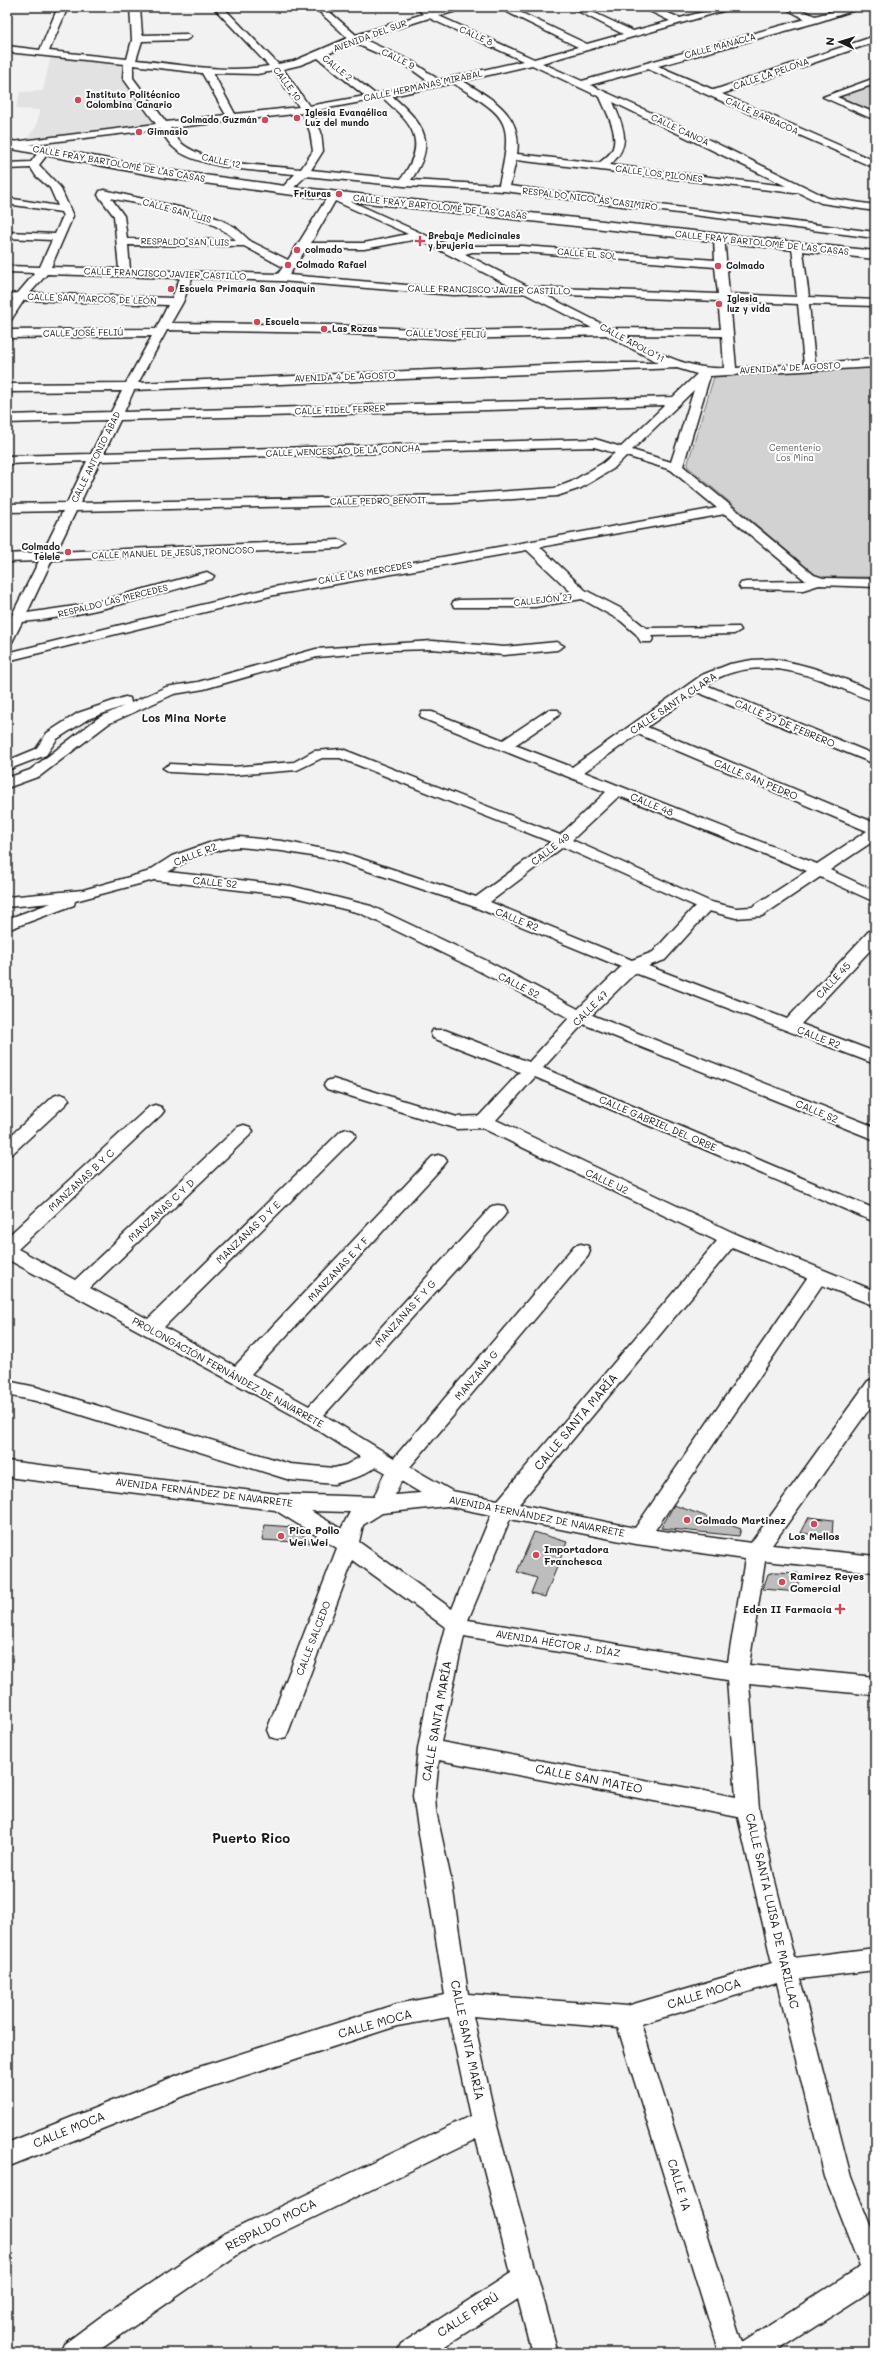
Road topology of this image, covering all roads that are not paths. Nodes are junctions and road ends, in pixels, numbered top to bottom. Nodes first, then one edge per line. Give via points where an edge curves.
1 (63, 7) edge
2 (135, 7) edge
3 (218, 7) edge
4 (319, 7) edge
5 (421, 7) edge
6 (464, 7) edge
7 (502, 7) edge
8 (575, 7) edge
9 (646, 7) edge
10 (788, 7) edge
11 (859, 7) edge
12 (724, 8) edge
13 (430, 15) junction
14 (816, 20) junction
15 (678, 21) junction
16 (631, 34) junction
17 (186, 37) dead end
18 (138, 38) junction
19 (354, 39) junction
20 (875, 39) edge
21 (586, 46) junction
22 (7, 49) edge
23 (44, 52) junction
24 (320, 55) junction
25 (129, 62) junction
26 (533, 62) junction
27 (650, 66) junction
28 (276, 68) junction
29 (206, 70) junction
30 (455, 80) junction
31 (875, 81) edge
32 (438, 84) junction
33 (582, 84) junction
34 (604, 94) junction
35 (712, 94) junction
36 (385, 95) junction
37 (373, 97) junction
38 (307, 109) junction
39 (875, 117) edge
40 (232, 118) junction
41 (161, 126) junction
42 (10, 145) edge
43 (44, 152) junction
44 (511, 156) junction
45 (34, 165) junction
46 (875, 165) edge
47 (7, 166) edge
48 (602, 167) junction
49 (304, 172) junction
50 (404, 183) junction
51 (504, 188) junction
52 (285, 190) junction
53 (808, 192) junction
54 (333, 196) junction
55 (7, 201) edge
56 (825, 201) junction
57 (875, 208) edge
58 (66, 210) junction
59 (840, 232) junction
60 (7, 235) edge
61 (419, 235) junction
62 (875, 235) edge
63 (59, 237) junction
64 (720, 238) junction
65 (123, 242) junction
66 (246, 243) junction
67 (303, 246) junction
68 (798, 246) junction
69 (454, 253) junction
70 (875, 255) edge
71 (720, 264) junction
72 (288, 265) junction
73 (7, 269) edge
74 (44, 270) junction
75 (125, 273) junction
76 (187, 276) junction
77 (281, 278) junction
78 (527, 290) junction
79 (7, 295) edge
80 (21, 296) junction
81 (725, 296) junction
82 (804, 301) junction
83 (177, 302) junction
84 (875, 303) edge
85 (7, 318) edge
86 (161, 329) junction
87 (613, 332) junction
88 (728, 333) junction
89 (7, 334) edge
90 (875, 363) edge
91 (683, 367) junction
92 (810, 368) junction
93 (730, 371) junction
94 (705, 373) junction
95 (130, 387) junction
96 (7, 388) edge
97 (674, 401) junction
98 (116, 416) junction
99 (7, 419) edge
100 (622, 452) junction
101 (95, 458) junction
102 (7, 460) edge
103 (676, 467) junction
104 (71, 506) junction
105 (7, 508) edge
106 (728, 510) junction
107 (340, 544) dead end
108 (530, 545) junction
109 (7, 558) edge
110 (45, 558) junction
111 (207, 576) dead end
112 (816, 581) junction
113 (875, 583) edge
114 (746, 586) dead end
115 (580, 593) junction
116 (459, 604) dead end
117 (17, 618) junction
118 (734, 630) dead end
119 (7, 639) edge
120 (557, 646) dead end
121 (7, 657) edge
122 (695, 686) junction
123 (171, 690) junction
124 (875, 697) edge
125 (553, 713) dead end
126 (427, 715) dead end
127 (636, 728) junction
128 (505, 746) junction
129 (875, 760) edge
130 (7, 766) edge
131 (170, 768) dead end
132 (573, 773) junction
133 (7, 783) edge
134 (616, 790) junction
135 (875, 829) edge
136 (875, 833) edge
137 (562, 842) junction
138 (820, 871) junction
139 (153, 875) junction
140 (84, 895) junction
141 (875, 897) edge
142 (7, 902) edge
143 (478, 903) junction
144 (705, 905) junction
145 (7, 925) edge
146 (875, 935) edge
147 (632, 966) junction
148 (580, 1017) junction
149 (790, 1026) junction
150 (439, 1034) dead end
151 (874, 1057) edge
152 (533, 1070) junction
153 (333, 1085) dead end
154 (60, 1100) dead end
155 (155, 1111) dead end
156 (484, 1122) junction
157 (244, 1131) dead end
158 (875, 1134) edge
159 (347, 1135) dead end
160 (7, 1149) edge
161 (438, 1161) dead end
162 (498, 1211) dead end
163 (875, 1216) edge
164 (729, 1239) junction
165 (7, 1248) edge
166 (7, 1251) edge
167 (581, 1251) dead end
168 (819, 1275) junction
169 (77, 1289) junction
170 (875, 1299) edge
171 (150, 1329) junction
172 (237, 1376) junction
173 (875, 1386) edge
174 (7, 1388) edge
175 (311, 1416) junction
176 (375, 1457) junction
177 (7, 1469) edge
178 (396, 1470) junction
179 (447, 1498) junction
180 (278, 1502) junction
181 (380, 1505) junction
182 (504, 1508) junction
183 (640, 1536) junction
184 (348, 1546) junction
185 (756, 1552) junction
186 (875, 1564) edge
187 (456, 1624) junction
188 (738, 1673) junction
189 (875, 1686) edge
190 (278, 1730) dead end
191 (429, 1749) junction
192 (748, 1809) junction
193 (875, 1959) edge
194 (784, 1970) junction
195 (458, 2004) junction
196 (627, 2018) junction
197 (484, 2122) junction
198 (7, 2155) edge
199 (875, 2272) edge
200 (526, 2278) junction
201 (73, 2353) edge
202 (410, 2353) edge
203 (545, 2353) edge
204 (732, 2353) edge
205 (750, 2353) edge

1 - 23 street
2 - 18 street, CALLE 12
3 - 28 street, CALLE 10 via 252,39
4 - 19 street, CALLE 9
5 - 13 street, CALLE 8
6 - 13 street, AVENIDA DEL SUR
7 - 21 street
8 - 16 street
9 - 15 street
10 - 14 street
11 - 14 street, CALLE MANACLA
12 - 15 street, CALLE HERMANAS MIRABAL
13 - 19 street, AVENIDA DEL SUR
13 - 26 street, CALLE 8
14 - 27 street, CALLE MANACLA
15 - 16 street, CALLE HERMANAS MIRABAL
16 - 21 street, CALLE HERMANAS MIRABAL
17 - 18 street
18 - 25 street, CALLE 12 via 136,50
19 - 24 street, AVENIDA DEL SUR
19 - 32 street, CALLE 9 via 410,64
20 - 35 street, CALLE LA PELONA
21 - 26 street, CALLE HERMANAS MIRABAL
22 - 23 street, AVENIDA DEL SUR
23 - 25 street, AVENIDA DEL SUR
24 - 28 street, AVENIDA DEL SUR
24 - 37 street, CALLE 2
25 - 29 street, AVENIDA DEL SUR
25 - 41 street, CALLE 12 via 128,78
26 - 30 street, CALLE HERMANAS MIRABAL
26 - 33 street, CALLE CANOA
27 - 33 street, CALLE MANACLA
27 - 35 street, CALLE BARBACOA
28 - 29 street, AVENIDA DEL SUR via 244,71
28 - 38 street, CALLE 10
29 - 40 street
30 - 32 street, CALLE HERMANAS MIRABAL
30 - 44 street via 493,105 503,115 512,130
31 - 39 street via 828,97
32 - 36 street, CALLE HERMANAS MIRABAL
33 - 34 street, CALLE CANOA
34 - 48 street via 616,123 618,136 617,151
34 - 53 street, CALLE CANOA
35 - 46 street, CALLE BARBACOA
36 - 37 street, CALLE HERMANAS MIRABAL
36 - 50 street via 403,110 422,137 422,150 417,168
37 - 38 street, CALLE HERMANAS MIRABAL
38 - 40 street, CALLE HERMANAS MIRABAL
38 - 49 street, CALLE 10 via 316,127 318,151
40 - 41 street, CALLE HERMANAS MIRABAL
41 - 42 street, CALLE HERMANAS MIRABAL
41 - 49 street, CALLE 12 via 177,145 200,157 230,164
42 - 43 main road, CALLE FRAY BARTOLOMÉ DE LAS CASAS
43 - 45 street
43 - 52 main road, CALLE FRAY BARTOLOMÉ DE LAS CASAS via 167,174
44 - 48 street, CALLE LOS PILONES
44 - 51 street
45 - 47 street
45 - 58 street via 55,187
48 - 53 street, CALLE LOS PILONES
49 - 50 street, RESPALDO NICOLÁS CASIMIRO
49 - 52 street, CALLE 10
50 - 51 street, RESPALDO NICOLÁS CASIMIRO
51 - 59 street, RESPALDO NICOLÁS CASIMIRO
52 - 54 main road, CALLE FRAY BARTOLOMÉ DE LAS CASAS
53 - 56 street, CALLE CANOA
54 - 61 street, CALLE APOLO 11
54 - 64 main road, CALLE FRAY BARTOLOMÉ DE LAS CASAS
54 - 67 street
55 - 58 street
56 - 57 street, CALLE CANOA
56 - 59 street
58 - 63 street via 68,216
59 - 62 street, RESPALDO NICOLÁS CASIMIRO
60 - 63 street
61 - 67 street via 364,246
61 - 69 street, CALLE APOLO 11
63 - 74 street
64 - 68 main road, CALLE FRAY BARTOLOMÉ DE LAS CASAS
64 - 71 street
65 - 66 street, RESPALDO SAN LUIS
65 - 66 street, CALLE SAN LUIS via 120,216 103,195 108,192 196,214 231,229
65 - 75 street
66 - 72 street, CALLE SAN LUIS
67 - 72 street
68 - 70 main road, CALLE FRAY BARTOLOMÉ DE LAS CASAS
68 - 82 street
69 - 71 street, CALLE EL SOL via 523,248
69 - 78 street, CALLE APOLO 11
71 - 81 street
72 - 77 street
73 - 74 street, CALLE FRANCISCO JAVIER CASTILLO
74 - 75 street, CALLE FRANCISCO JAVIER CASTILLO
74 - 80 street
75 - 76 street, CALLE FRANCISCO JAVIER CASTILLO
76 - 77 street, CALLE FRANCISCO JAVIER CASTILLO
76 - 83 street, CALLE ANTONIO ABAD
77 - 78 street, CALLE FRANCISCO JAVIER CASTILLO via 411,290
78 - 81 street, CALLE FRANCISCO JAVIER CASTILLO
78 - 87 street, CALLE APOLO 11
79 - 80 street, CALLE SAN MARCOS DE LEÓN
80 - 83 street, CALLE SAN MARCOS DE LEÓN
80 - 85 street
81 - 82 street, CALLE FRANCISCO JAVIER CASTILLO
81 - 88 street
82 - 84 street, CALLE FRANCISCO JAVIER CASTILLO
82 - 92 street
83 - 86 street, CALLE ANTONIO ABAD
86 - 87 street, CALLE JOSÉ FELIÚ via 332,329 454,335
86 - 89 street, CALLE JOSÉ FELIÚ
86 - 95 street, CALLE ANTONIO ABAD
87 - 88 street, CALLE JOSÉ FELIÚ
87 - 91 street, CALLE APOLO 11 via 663,360
88 - 93 street
90 - 92 street, AVENIDA 4 DE AGOSTO
91 - 94 street, CALLE APOLO 11
91 - 95 street, AVENIDA 4 DE AGOSTO via 590,367
92 - 93 street, AVENIDA 4 DE AGOSTO
93 - 94 street, AVENIDA 4 DE AGOSTO
94 - 97 street, CALLE PEDRO BENOIT
94 - 103 street
95 - 96 street, AVENIDA 4 DE AGOSTO
95 - 98 street, CALLE ANTONIO ABAD
97 - 98 street, CALLE FIDEL FERRER
97 - 100 street, CALLE PEDRO BENOIT
98 - 99 street, CALLE FIDEL FERRER
98 - 101 street, CALLE ANTONIO ABAD
100 - 101 street, CALLE WENCESLAO DE LA CONCHA via 595,443
100 - 103 street, CALLE WENCESLAO DE LA CONCHA
100 - 104 street, CALLE PEDRO BENOIT via 608,466 576,485 544,494 453,499
101 - 102 street, CALLE WENCESLAO DE LA CONCHA
101 - 104 street, CALLE ANTONIO ABAD
103 - 106 street
104 - 105 street, CALLE PEDRO BENOIT
104 - 110 street, CALLE ANTONIO ABAD
106 - 108 street, CALLE LAS MERCEDES
106 - 112 street via 809,578
107 - 110 street, CALLE MANUEL DE JESÚS TRONCOSO
108 - 115 street, CALLEJÓN 27
108 - 121 street, CALLE LAS MERCEDES via 274,591
109 - 110 street, CALLE MANUEL DE JESÚS TRONCOSO
110 - 117 street, CALLE ANTONIO ABAD
111 - 117 street, RESPALDO LAS MERCEDES via 55,616
112 - 113 street
112 - 114 street via 803,586
115 - 116 street, CALLEJÓN 27 via 576,597 535,603
115 - 118 street via 617,612 645,636
117 - 119 street, CALLE ANTONIO ABAD
120 - 123 street via 504,651 411,645 316,653 199,686
122 - 124 street, CALLE SANTA CLARA via 724,669 742,664 777,663 816,672
122 - 127 street, CALLE SANTA CLARA
122 - 129 street, CALLE 27 DE FEBRERO
123 - 130 street via 88,713 52,736 41,752
123 - 133 street via 103,721 35,774
125 - 128 street
126 - 128 street, CALLE 48
127 - 132 street, CALLE SANTA CLARA
127 - 135 street, CALLE SAN PEDRO
128 - 132 street, CALLE 48
131 - 137 street via 232,771 298,766 319,754 342,753
132 - 134 street, CALLE 48
134 - 137 street, CALLE 49
134 - 138 street, CALLE 48
136 - 138 street
137 - 143 street, CALLE 49
137 - 144 street
138 - 141 street, CALLE 48
138 - 144 street via 756,912 736,913
139 - 140 street
139 - 143 street, CALLE R2 via 178,859 220,844 239,842 338,856
139 - 148 street, CALLE S2 via 291,891 365,909
140 - 142 street
140 - 145 street via 52,910
143 - 147 street, CALLE R2
144 - 147 street, CALLE 47 via 659,956
146 - 149 street, CALLE 45
147 - 148 street, CALLE 47
147 - 149 street, CALLE R2
148 - 152 street, CALLE 47
148 - 158 street, CALLE S2
149 - 151 street, CALLE R2
150 - 152 street, CALLE GABRIEL DEL ORBE
152 - 156 street, CALLE 47
152 - 163 street, CALLE GABRIEL DEL ORBE
153 - 156 street, CALLE U2 via 457,1123
154 - 160 street
155 - 165 street, MANZANAS B Y C
156 - 164 street, CALLE U2
157 - 169 street, MANZANAS C Y D
159 - 171 street, MANZANAS D Y E
161 - 172 street, MANZANAS E Y F
162 - 175 street, MANZANAS F Y G
164 - 168 street, CALLE U2
164 - 182 street, CALLE SANTA MARÍA
166 - 169 street, PROLONGACIÓN FERNÁNDEZ DE NAVARRETE
167 - 178 street, MANZANA G
168 - 170 street, CALLE U2
168 - 183 street
169 - 171 street, PROLONGACIÓN FERNÁNDEZ DE NAVARRETE
171 - 172 street, PROLONGACIÓN FERNÁNDEZ DE NAVARRETE
172 - 175 street, PROLONGACIÓN FERNÁNDEZ DE NAVARRETE
173 - 185 street, CALLE SANTA LUISA DE MARILLAC
174 - 176 street via 36,1394 290,1472 325,1477 341,1476 357,1470
175 - 176 street, PROLONGACIÓN FERNÁNDEZ DE NAVARRETE
176 - 178 street, PROLONGACIÓN FERNÁNDEZ DE NAVARRETE
177 - 180 street, AVENIDA FERNÁNDEZ DE NAVARRETE
178 - 179 street, PROLONGACIÓN FERNÁNDEZ DE NAVARRETE
178 - 181 street, MANZANA G
179 - 181 street, AVENIDA FERNÁNDEZ DE NAVARRETE
179 - 182 street, AVENIDA FERNÁNDEZ DE NAVARRETE
180 - 181 street, AVENIDA FERNÁNDEZ DE NAVARRETE
180 - 184 street, AVENIDA HÉCTOR J. DÍAZ
181 - 184 street, CALLE SALCEDO via 366,1510 356,1519 349,1531
182 - 183 street, AVENIDA FERNÁNDEZ DE NAVARRETE
182 - 187 street, CALLE SANTA MARÍA
183 - 185 street, AVENIDA FERNÁNDEZ DE NAVARRETE
184 - 187 street, AVENIDA HÉCTOR J. DÍAZ
184 - 190 street, CALLE SALCEDO
185 - 186 street, AVENIDA FERNÁNDEZ DE NAVARRETE
185 - 188 street, CALLE SANTA LUISA DE MARILLAC
187 - 188 street, AVENIDA HÉCTOR J. DÍAZ via 469,1629
187 - 191 street, CALLE SANTA MARÍA
188 - 189 street, AVENIDA HÉCTOR J. DÍAZ
188 - 192 street, CALLE SANTA LUISA DE MARILLAC
191 - 192 street, CALLE SAN MATEO
191 - 195 street, CALLE SANTA MARÍA via 425,1811 440,1884
192 - 194 street, CALLE SANTA LUISA DE MARILLAC
193 - 194 street, CALLE MOCA
194 - 196 street, CALLE MOCA
194 - 199 street, CALLE SANTA LUISA DE MARILLAC via 838,2177
195 - 196 street, CALLE MOCA
195 - 197 street, CALLE SANTA MARÍA
195 - 198 street, CALLE MOCA via 397,2015 193,2081
196 - 204 street, CALLE 1A
197 - 200 street, CALLE SANTA MARÍA
197 - 201 street, RESPALDO MOCA via 231,2244
199 - 205 street
200 - 202 street, CALLE PERÚ
200 - 203 street, CALLE SANTA MARÍA

